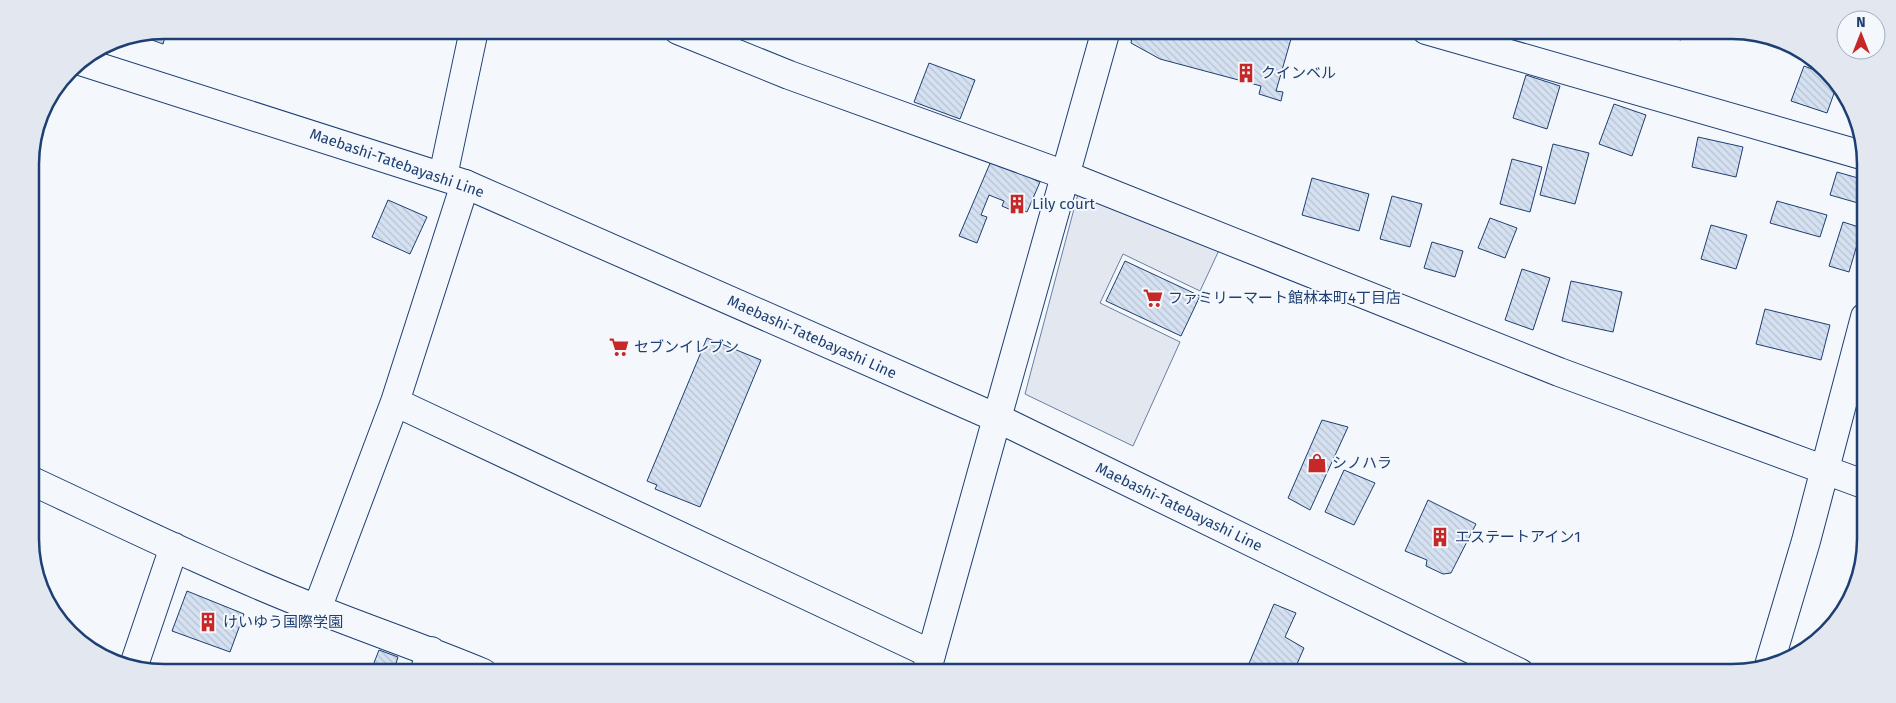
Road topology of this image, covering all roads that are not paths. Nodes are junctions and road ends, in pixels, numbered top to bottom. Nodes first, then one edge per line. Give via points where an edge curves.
1 (473, 39) edge
2 (700, 39) edge
3 (1103, 39) edge
4 (1457, 39) edge
5 (89, 64) edge
6 (1856, 154) edge
7 (1065, 175) junction
8 (454, 180) junction
9 (1857, 346) edge
10 (395, 402) junction
11 (997, 418) junction
12 (1824, 468) junction
13 (1857, 481) edge
14 (39, 484) edge
15 (174, 547) junction
16 (316, 609) junction
17 (1771, 658) edge
18 (135, 661) edge
19 (427, 662) edge
20 (928, 664) edge
21 (1502, 664) edge

1 - 8 street
2 - 7 street via 789,75
3 - 7 street
4 - 6 street
5 - 8 street, Maebashi-Tatebayashi Line
7 - 11 street
7 - 12 street via 1559,372
8 - 10 street
8 - 11 street, Maebashi-Tatebayashi Line
9 - 12 street
10 - 16 street
10 - 20 street
11 - 20 street
11 - 21 street, Maebashi-Tatebayashi Line
12 - 13 street
12 - 17 street
14 - 15 street
15 - 16 street
15 - 18 street
16 - 19 street

